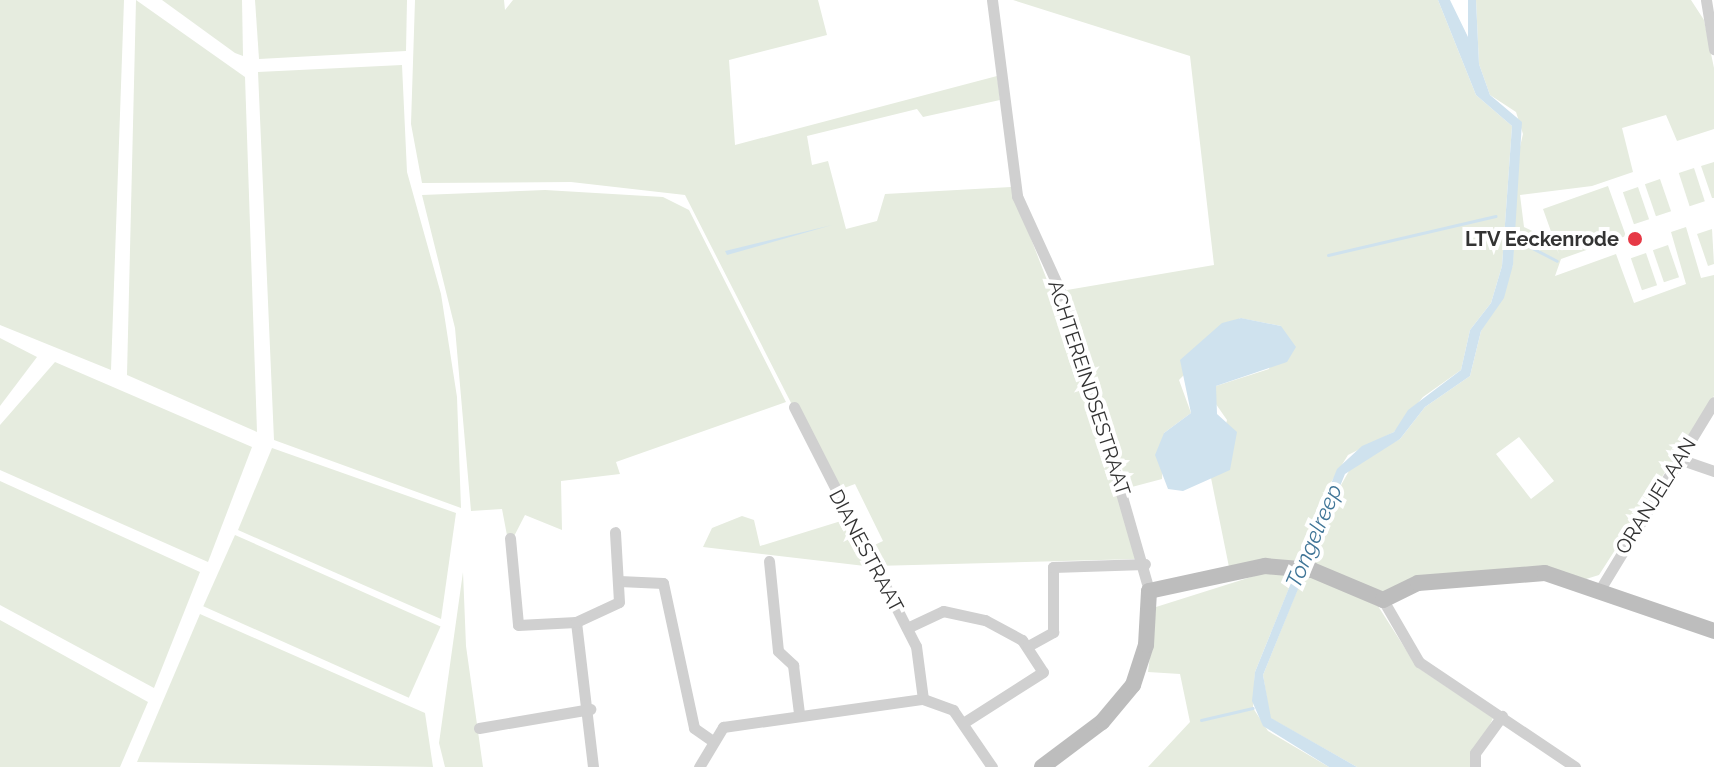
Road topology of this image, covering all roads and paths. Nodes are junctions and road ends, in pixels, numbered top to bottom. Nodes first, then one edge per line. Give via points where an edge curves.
1 (992, 0) edge
2 (1706, 0) edge
3 (1714, 49) edge
4 (1714, 402) edge
5 (794, 407) dead end
6 (1679, 459) junction
7 (1714, 471) edge
8 (615, 532) dead end
9 (510, 538) dead end
10 (769, 561) dead end
11 (1145, 564) junction
12 (619, 581) junction
13 (1149, 591) junction
14 (1599, 591) junction
15 (1383, 600) junction
16 (576, 622) junction
17 (907, 628) junction
18 (1714, 631) edge
19 (1028, 646) junction
20 (923, 699) junction
21 (590, 709) junction
22 (799, 713) junction
23 (1502, 716) junction
24 (963, 723) junction
25 (479, 728) dead end
26 (711, 740) junction
27 (593, 767) edge
28 (699, 767) edge
29 (992, 767) edge
30 (1042, 767) edge
31 (1475, 767) edge
32 (1575, 767) edge

1 - 11 street, ACHTEREINDSESTRAAT via 1017,196 1068,308
2 - 3 street
4 - 6 street, ORANJELAAN
5 - 17 street, DIANESTRAAT
6 - 7 street
6 - 14 street, ORANJELAAN
8 - 12 street
9 - 16 street via 518,625
10 - 22 street via 778,651 793,665
11 - 13 street, ACHTEREINDSESTRAAT
11 - 19 street via 1053,567 1053,632
12 - 16 street via 615,608
12 - 26 street via 663,583 694,728
13 - 15 street via 1292,564
13 - 30 street via 1146,645 1133,685 1102,722
14 - 15 street via 1545,573 1418,583
14 - 18 street
15 - 23 street via 1419,662
16 - 21 street
17 - 19 street via 957,611
17 - 20 street, DIANESTRAAT via 922,662
19 - 24 street via 1043,672
20 - 22 street
20 - 24 street via 942,702
21 - 25 street
21 - 27 street
22 - 26 street via 723,727
23 - 31 street via 1475,753
23 - 32 street
24 - 29 street
26 - 28 street

